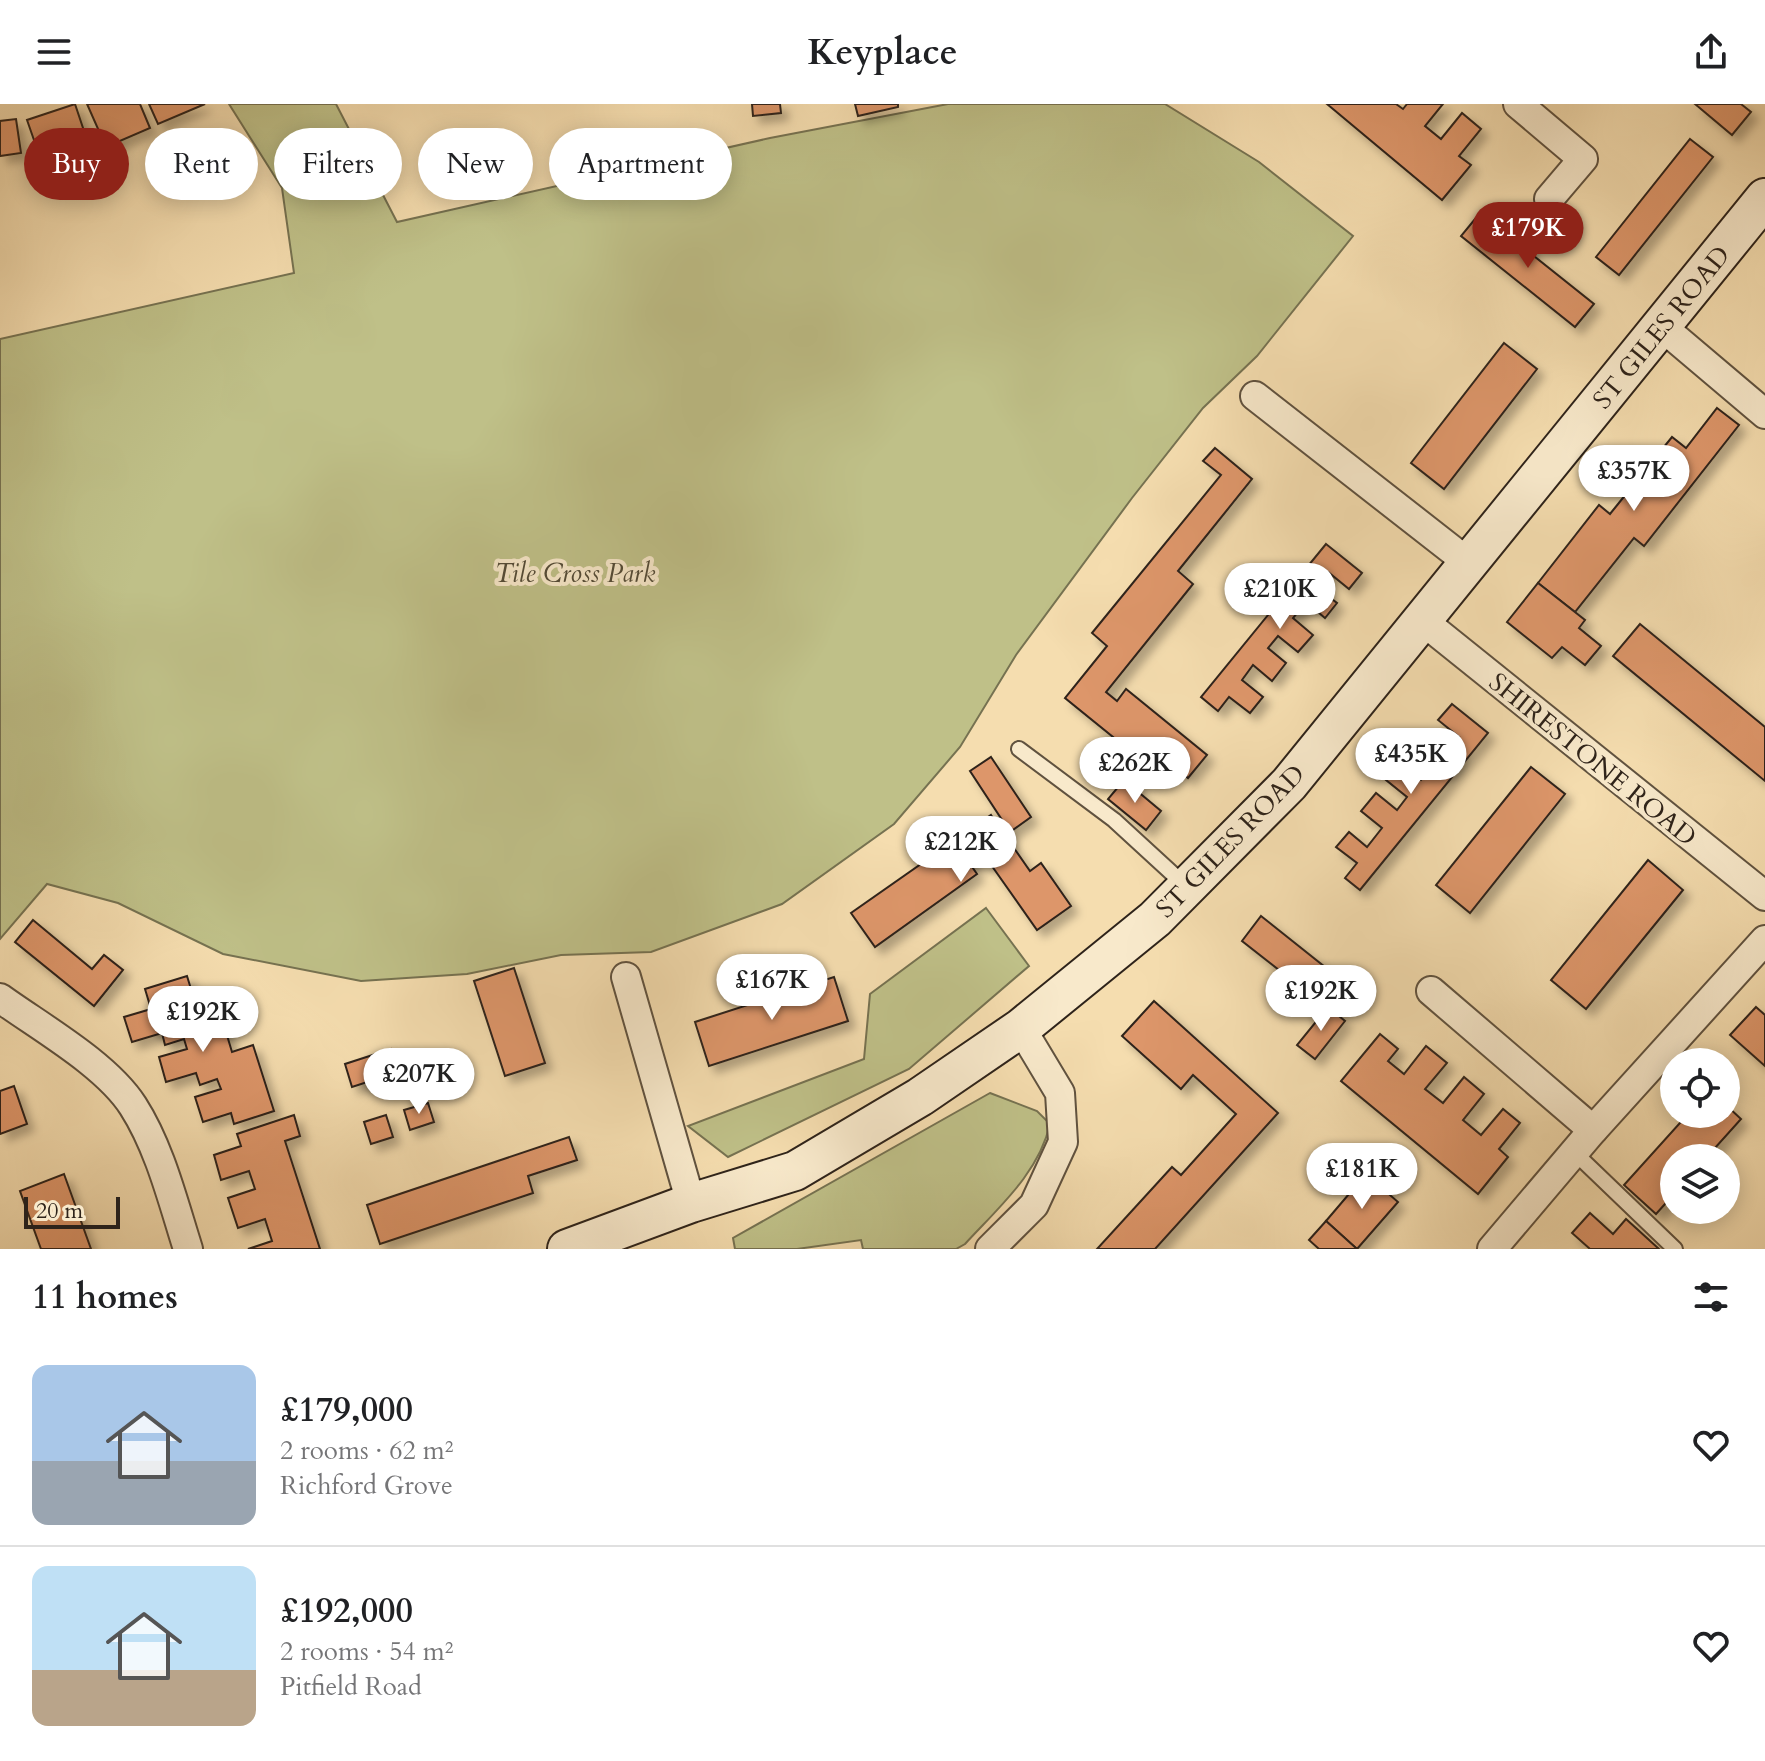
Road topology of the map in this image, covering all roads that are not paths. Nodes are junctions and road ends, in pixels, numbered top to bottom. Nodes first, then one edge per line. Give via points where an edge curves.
1 (1518, 104) edge
2 (1765, 198) edge
3 (1549, 199) dead end
4 (1661, 326) junction
5 (1255, 396) dead end
6 (1765, 414) edge
7 (1470, 564) junction
8 (1423, 621) junction
9 (1019, 749) dead end
10 (1188, 887) junction
11 (1765, 896) edge
12 (1765, 940) edge
13 (626, 977) dead end
14 (1431, 991) dead end
15 (0, 998) edge
16 (1021, 1028) junction
17 (1593, 1130) junction
18 (1574, 1152) junction
19 (691, 1203) junction
20 (188, 1249) edge
21 (567, 1249) edge
22 (990, 1249) edge
23 (1492, 1249) edge
24 (1675, 1249) edge

1 - 3 street via 1583,159
2 - 4 street, ST GILES ROAD
4 - 6 street
4 - 7 street, ST GILES ROAD
5 - 7 street
7 - 8 street, ST GILES ROAD
8 - 10 street, ST GILES ROAD via 1289,784
8 - 11 street, SHIRESTONE ROAD
9 - 10 lane via 1114,820
10 - 16 street, ST GILES ROAD
12 - 17 street
13 - 19 street
14 - 17 street
15 - 20 street via 101,1073 133,1106 164,1174
16 - 19 street, ST GILES ROAD via 920,1097 795,1171
16 - 22 street via 1060,1093 1063,1142 1034,1205
17 - 18 street
18 - 23 street
18 - 24 lane
19 - 21 street, ST GILES ROAD

